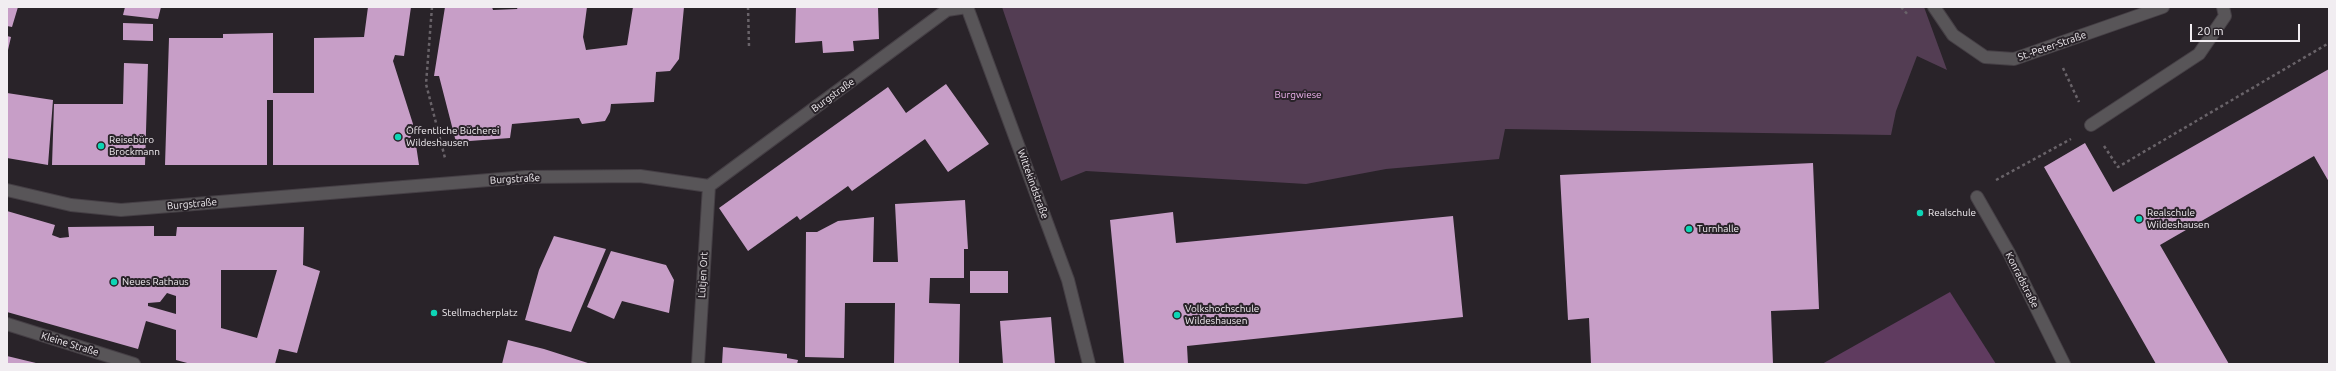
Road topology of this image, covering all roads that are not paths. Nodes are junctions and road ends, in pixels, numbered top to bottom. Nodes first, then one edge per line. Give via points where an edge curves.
1 (967, 7) edge
2 (1934, 7) edge
3 (2163, 7) edge
4 (2223, 7) edge
5 (2091, 125) road end
6 (709, 186) junction
7 (7, 190) edge
8 (1977, 197) road end
9 (7, 324) edge
10 (134, 364) edge
11 (698, 364) edge
12 (1089, 364) edge
13 (2064, 364) edge

1 - 6 street, Burgstraße via 947,10
1 - 12 street, Wittekindstraße via 1068,280
2 - 3 street, St.-Peter-Straße via 1953,35 1985,57 2014,59
4 - 5 street via 2225,16 2199,54
6 - 7 street, Burgstraße via 640,176 526,177 121,210 71,204
6 - 11 street, Lütjen Ort
8 - 13 street, Konradstraße via 2009,254
9 - 10 street, Kleine Straße

